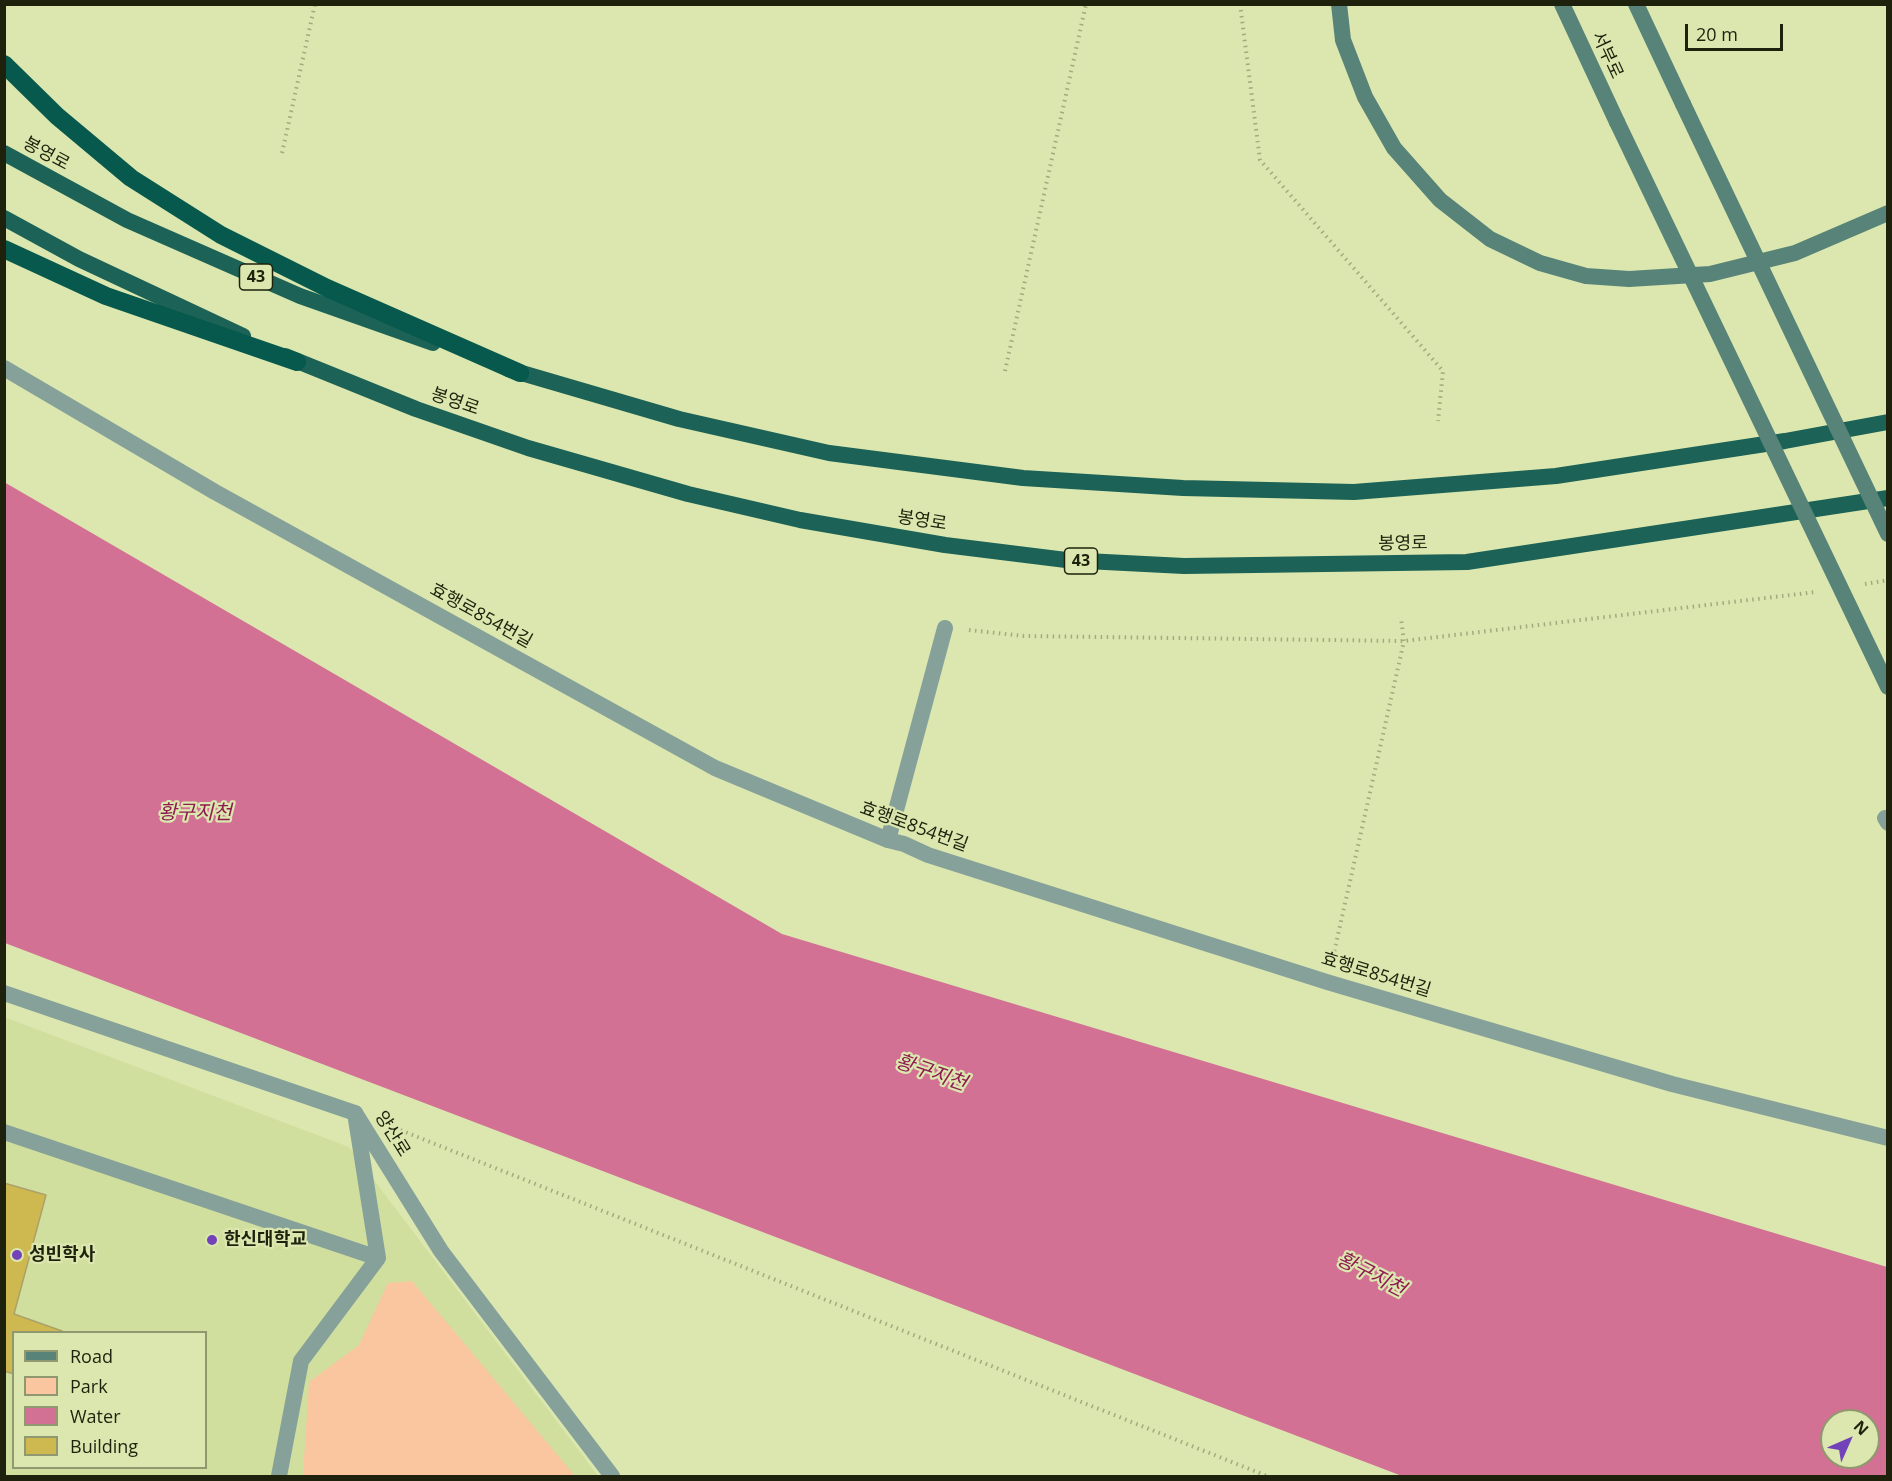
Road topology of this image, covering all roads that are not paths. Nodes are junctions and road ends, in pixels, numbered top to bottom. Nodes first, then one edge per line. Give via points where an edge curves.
1 (1339, 4) edge
2 (1562, 4) edge
3 (1636, 4) edge
4 (4, 64) edge
5 (4, 153) edge
6 (1887, 213) edge
7 (4, 218) edge
8 (4, 249) edge
9 (297, 362) junction
10 (4, 368) edge
11 (520, 373) junction
12 (1887, 422) edge
13 (1887, 498) edge
14 (1887, 534) edge
15 (945, 628) road end
16 (1887, 687) edge
17 (888, 840) junction
18 (4, 993) edge
19 (355, 1113) junction
20 (4, 1132) edge
21 (1887, 1138) edge
22 (378, 1258) junction
23 (279, 1476) edge
24 (612, 1476) edge

1 - 6 main road via 1343,40 1365,97 1394,148 1440,200 1490,239 1540,263 1586,276 1629,279 1710,274 1795,253
2 - 16 main road, 서부로, bridge
3 - 14 main road, bridge
4 - 11 highway via 57,116 131,178 221,235 327,288
5 - 11 highway, 봉영로 / 43 via 128,220 300,296
7 - 9 highway, 봉영로 / 43 via 79,259
8 - 9 highway via 106,296
9 - 13 highway, 봉영로 / 43 via 528,448 688,494 800,520 945,545 1065,560 1184,566 1467,562
10 - 17 street, 효행로854번길 via 226,498 715,768
11 - 12 highway, 봉영로 / 43 via 679,419 829,453 1023,478 1183,488 1354,492 1556,476
15 - 17 street
17 - 21 street, 효행로854번길 via 1327,982 1672,1084
18 - 19 street, 양산로
19 - 22 street
19 - 24 street, 양산로 via 441,1251
20 - 22 street
22 - 23 street via 301,1361

